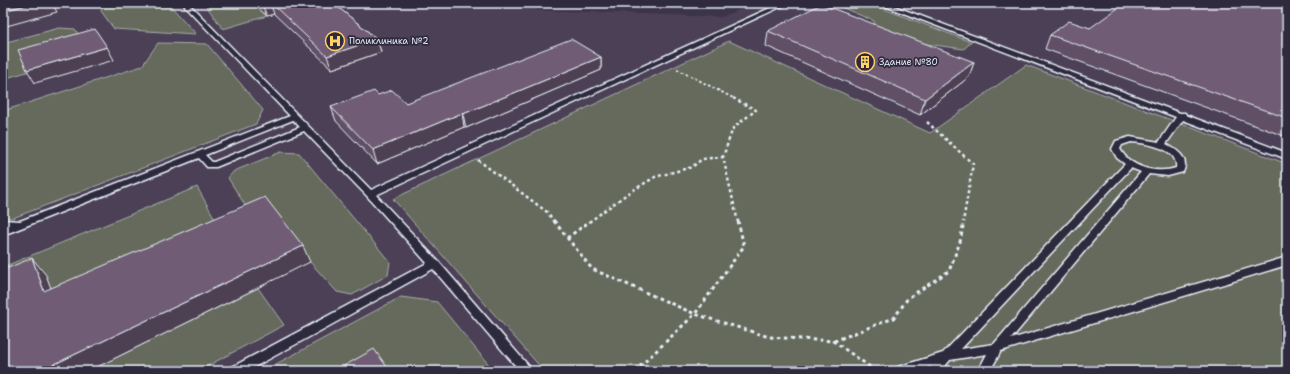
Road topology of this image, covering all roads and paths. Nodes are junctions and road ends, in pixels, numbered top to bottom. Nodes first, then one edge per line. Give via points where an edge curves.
1 (185, 3) edge
2 (786, 3) edge
3 (880, 3) edge
4 (661, 61) junction
5 (1182, 116) junction
6 (293, 117) junction
7 (926, 122) dead end
8 (304, 128) junction
9 (1161, 145) junction
10 (465, 151) junction
11 (199, 153) junction
12 (1287, 156) edge
13 (723, 157) junction
14 (1130, 164) junction
15 (1147, 171) junction
16 (370, 194) junction
17 (3, 223) edge
18 (22, 224) junction
19 (3, 232) edge
20 (567, 238) junction
21 (1287, 261) edge
22 (434, 264) junction
23 (695, 314) junction
24 (833, 341) junction
25 (997, 348) junction
26 (947, 356) junction
27 (236, 371) edge
28 (527, 371) edge
29 (635, 371) edge
30 (876, 371) edge
31 (902, 371) edge
32 (934, 371) edge
33 (984, 371) edge

1 - 6 lane
2 - 4 lane
3 - 5 lane
4 - 10 lane
4 - 13 path via 756,110 733,128
5 - 9 lane
5 - 12 lane
6 - 8 lane
6 - 11 lane
7 - 24 path via 973,164 960,242 949,271 908,298 894,318
8 - 11 lane via 216,164 210,165
8 - 16 lane
9 - 14 lane via 1140,139 1117,143 1117,153
9 - 15 lane via 1181,160 1180,170 1167,174
10 - 16 lane
10 - 20 path via 547,212
11 - 18 lane
13 - 20 path via 702,159 692,167 656,177 627,194
13 - 23 path via 744,246
14 - 15 lane
14 - 26 lane
15 - 25 lane
16 - 22 lane
17 - 18 lane
18 - 19 lane
20 - 23 path via 592,269
21 - 25 lane
22 - 27 lane
22 - 28 lane
23 - 24 path via 769,337
23 - 29 path
24 - 30 path
25 - 26 lane
25 - 33 lane
26 - 31 lane
26 - 32 lane

